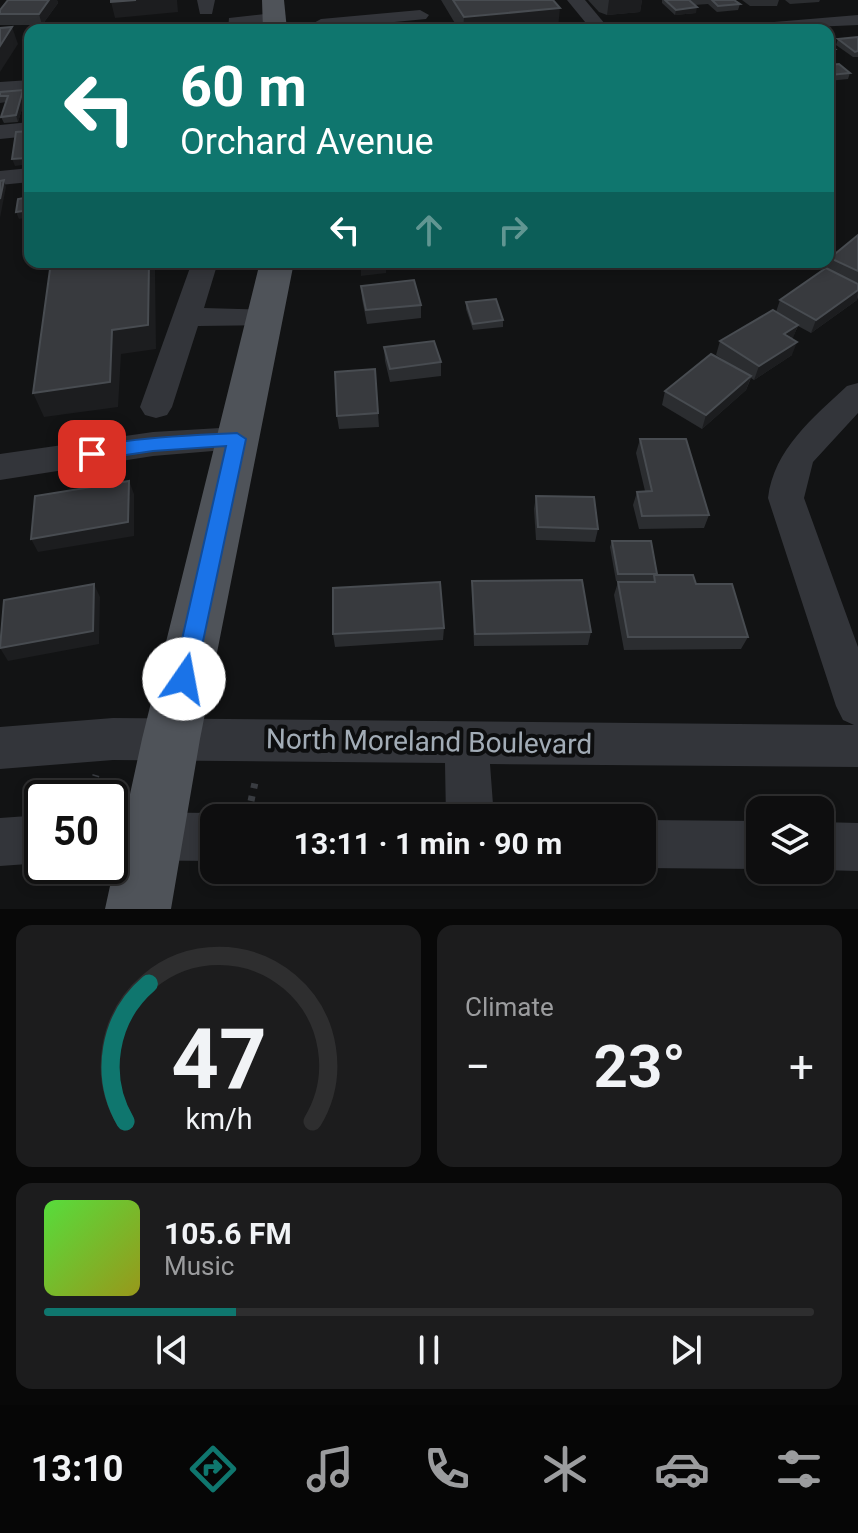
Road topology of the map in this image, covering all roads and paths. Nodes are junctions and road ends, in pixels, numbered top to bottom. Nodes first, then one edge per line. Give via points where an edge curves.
1 (576, 0) edge
2 (315, 5) dead end
3 (420, 15) edge
4 (274, 16) edge
5 (858, 20) edge
6 (236, 24) edge
7 (321, 24) edge
8 (346, 24) edge
9 (596, 24) dead end
10 (815, 24) edge
11 (24, 86) edge
12 (0, 88) edge
13 (24, 130) edge
14 (0, 132) edge
15 (24, 176) edge
16 (0, 178) edge
17 (203, 268) edge
18 (276, 268) edge
19 (265, 316) junction
20 (187, 317) junction
21 (858, 394) edge
22 (156, 407) dead end
23 (237, 439) junction
24 (0, 467) edge
25 (858, 706) edge
26 (171, 739) junction
27 (467, 742) junction
28 (858, 746) edge
29 (0, 748) edge
30 (256, 778) dead end
31 (251, 801) dead end
32 (469, 804) edge
33 (131, 836) edge
34 (200, 837) edge
35 (24, 840) edge
36 (0, 842) edge
37 (656, 844) edge
38 (746, 845) edge
39 (834, 846) edge
40 (858, 847) edge
41 (138, 909) edge

1 - 9 street
2 - 7 street
3 - 8 street
4 - 6 street
5 - 10 street
11 - 12 street
13 - 14 street
15 - 16 street
17 - 20 street
18 - 19 main road
19 - 20 street
19 - 23 main road
20 - 22 street
21 - 25 street via 792,465 785,481 786,498
23 - 24 street via 153,444
23 - 26 main road
26 - 27 street, North Moreland Boulevard
26 - 29 street, North Moreland Boulevard
26 - 33 main road
27 - 28 street, North Moreland Boulevard
27 - 32 street
30 - 31 path
33 - 34 street
33 - 41 main road
35 - 36 street
37 - 38 street
39 - 40 street

